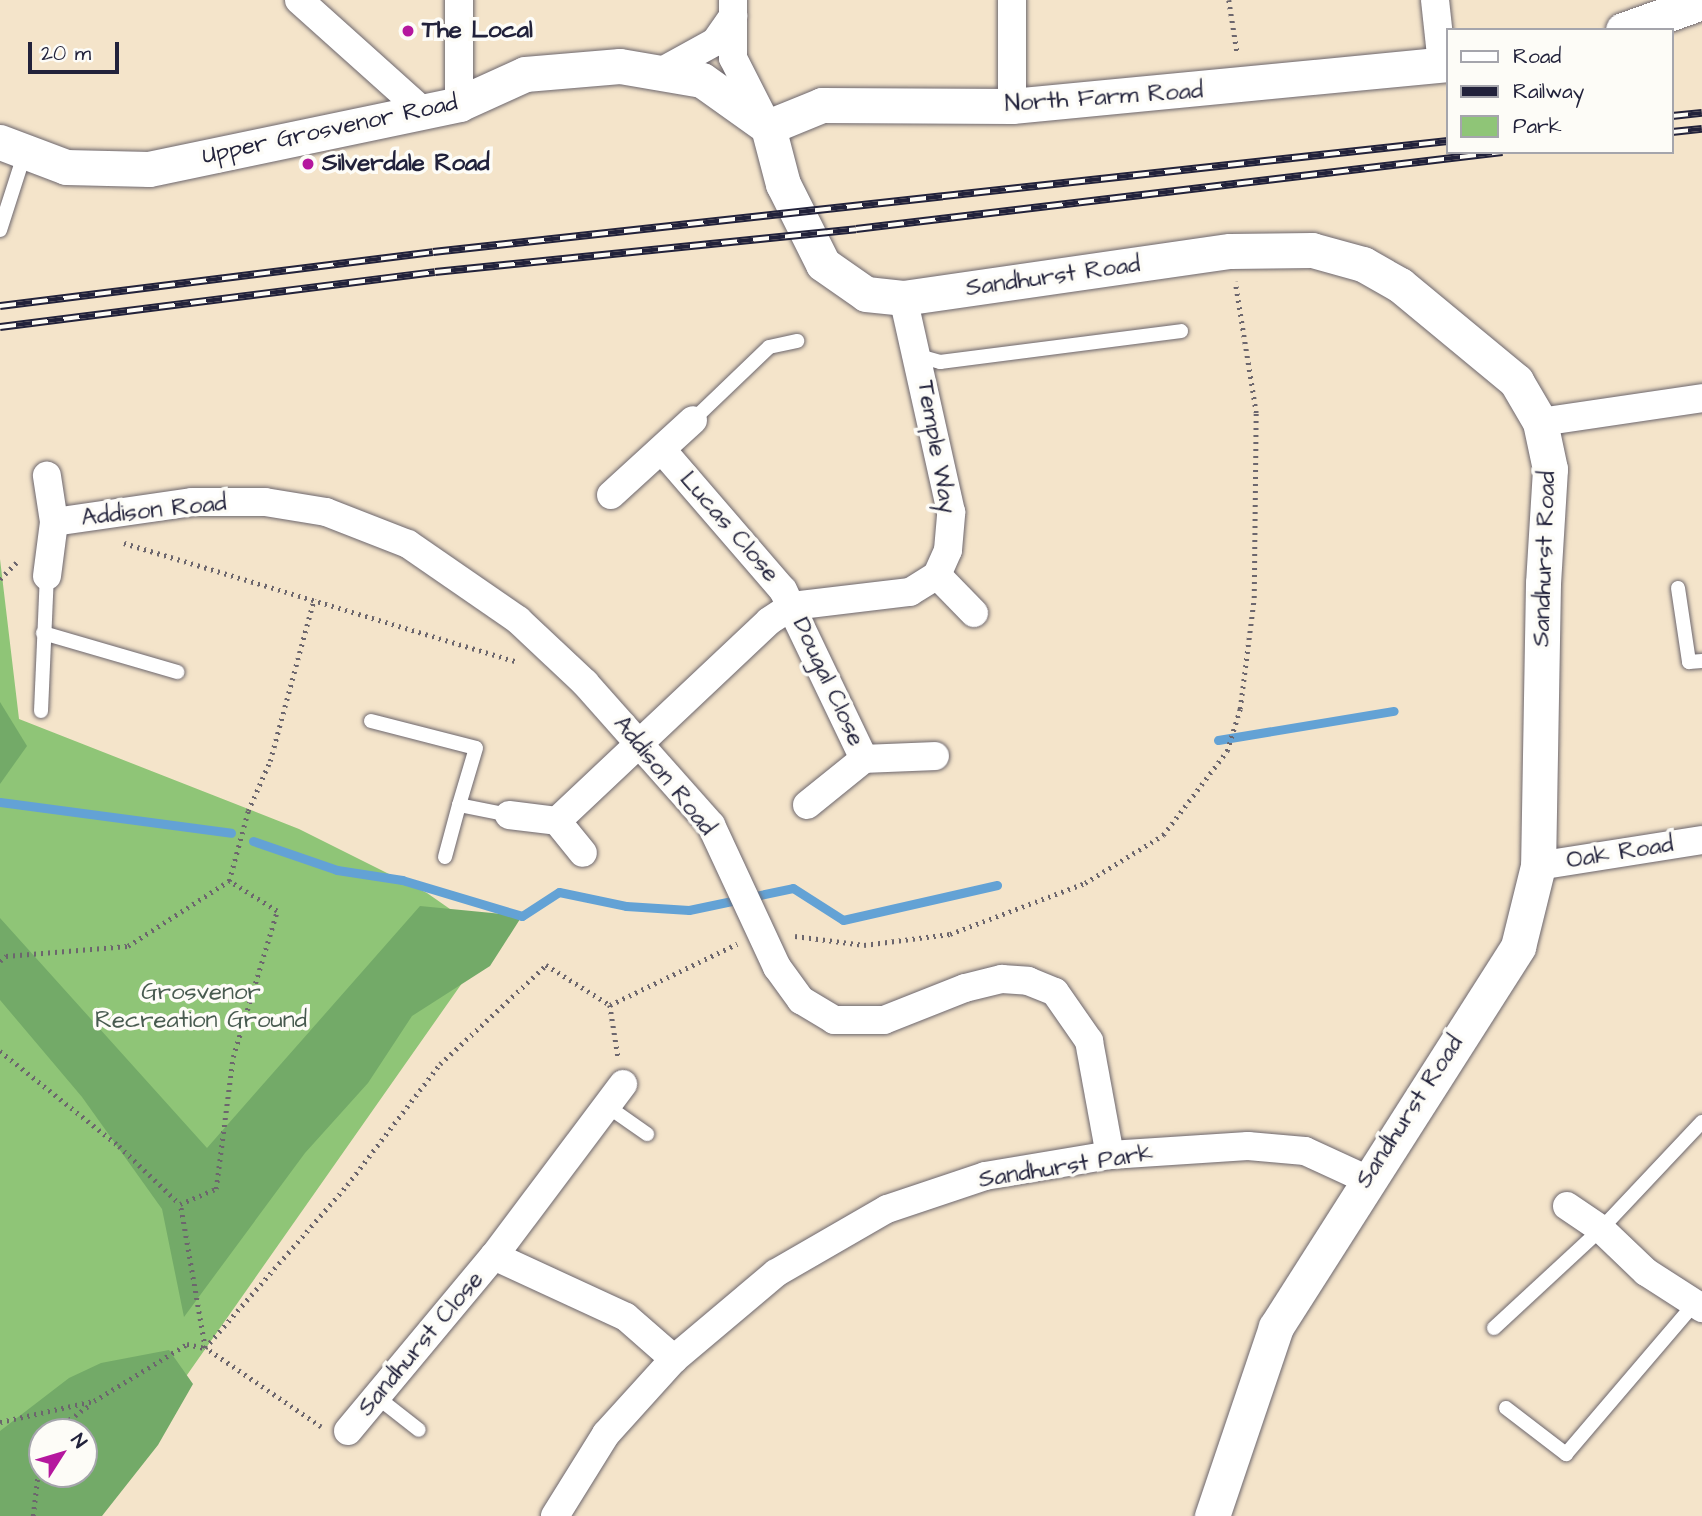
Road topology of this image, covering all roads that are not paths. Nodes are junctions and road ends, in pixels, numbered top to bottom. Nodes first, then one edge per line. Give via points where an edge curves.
1 (299, 0) edge
2 (459, 0) edge
3 (1012, 0) edge
4 (1435, 0) edge
5 (1702, 2) edge
6 (733, 8) edge
7 (1629, 28) edge
8 (1445, 64) edge
9 (664, 70) junction
10 (459, 104) junction
11 (1012, 106) junction
12 (424, 112) junction
13 (768, 127) junction
14 (12, 147) edge
15 (0, 230) edge
16 (903, 298) junction
17 (1181, 331) dead end
18 (797, 341) dead end
19 (919, 356) junction
20 (1702, 398) edge
21 (693, 421) joint
22 (1540, 422) junction
23 (662, 450) junction
24 (47, 476) dead end
25 (611, 495) dead end
26 (54, 522) junction
27 (937, 575) junction
28 (47, 576) joint
29 (1678, 588) dead end
30 (792, 606) junction
31 (974, 613) dead end
32 (43, 633) junction
33 (1702, 661) edge
34 (177, 672) dead end
35 (41, 711) dead end
36 (371, 721) dead end
37 (641, 744) junction
38 (935, 756) dead end
39 (864, 759) junction
40 (459, 805) junction
41 (807, 805) dead end
42 (509, 815) joint
43 (557, 821) junction
44 (1702, 840) edge
45 (583, 853) dead end
46 (446, 857) dead end
47 (1538, 866) junction
48 (615, 1095) joint
49 (1702, 1122) edge
50 (647, 1134) dead end
51 (1110, 1155) junction
52 (1366, 1179) junction
53 (1567, 1206) dead end
54 (1601, 1229) junction
55 (494, 1256) junction
56 (1698, 1306) edge
57 (1494, 1328) dead end
58 (674, 1359) junction
59 (377, 1397) junction
60 (1506, 1408) dead end
61 (419, 1430) dead end
62 (339, 1432) road end
63 (555, 1516) edge
64 (1212, 1516) edge

1 - 12 street
2 - 10 street
3 - 11 street
4 - 8 street, North Farm Road
5 - 7 street
6 - 9 street via 715,41
6 - 13 street via 733,58
8 - 11 street, North Farm Road
9 - 10 street, Upper Grosvenor Road via 620,66 525,74
9 - 13 street, Upper Grosvenor Road via 702,80
10 - 12 street, Upper Grosvenor Road
11 - 13 street, North Farm Road via 822,105
12 - 14 street, Upper Grosvenor Road via 149,169 66,167
13 - 16 street, Sandhurst Road via 783,184 823,264 866,294
14 - 15 lane
16 - 19 street, Temple Way
16 - 22 street, Sandhurst Road via 1230,251 1312,250 1363,264 1400,285 1516,381
17 - 19 lane via 940,362
18 - 21 lane via 769,347
19 - 27 street, Temple Way via 951,512 948,550
20 - 22 street
21 - 23 street, Lucas Close
22 - 47 street, Sandhurst Road via 1550,470 1543,583
23 - 25 street, Lucas Close
23 - 30 street, Lucas Close
24 - 26 street
26 - 28 street
26 - 37 street, Addison Road via 192,502 265,502 326,512 408,544 519,620
27 - 30 street via 910,592
27 - 31 street
28 - 32 lane
29 - 33 lane via 1689,662
30 - 37 street via 769,621
30 - 39 street, Dougal Close
32 - 34 lane
32 - 35 lane
36 - 40 lane via 477,748
37 - 43 street
37 - 51 street, Addison Road via 711,825 777,967 801,1000 834,1020 884,1020 965,988 1002,979 1028,981 1055,992 1089,1041
38 - 39 street, Dougal Close
39 - 41 street, Dougal Close
40 - 42 lane
40 - 46 lane
42 - 43 street
43 - 45 street
44 - 47 street, Oak Road
47 - 52 street, Sandhurst Road via 1518,947
48 - 50 lane
48 - 55 street, Sandhurst Close
49 - 54 lane
51 - 52 street, Sandhurst Park via 1248,1146 1305,1151
51 - 58 street, Sandhurst Park via 985,1176 887,1209 776,1273
52 - 64 street, Sandhurst Road via 1276,1327
53 - 54 street
54 - 56 street via 1646,1272
54 - 57 lane
55 - 58 street, Sandhurst Close via 626,1317
55 - 59 street, Sandhurst Close
56 - 60 lane via 1566,1454
58 - 63 street, Sandhurst Park via 606,1434
59 - 61 lane
59 - 62 street, Sandhurst Close

